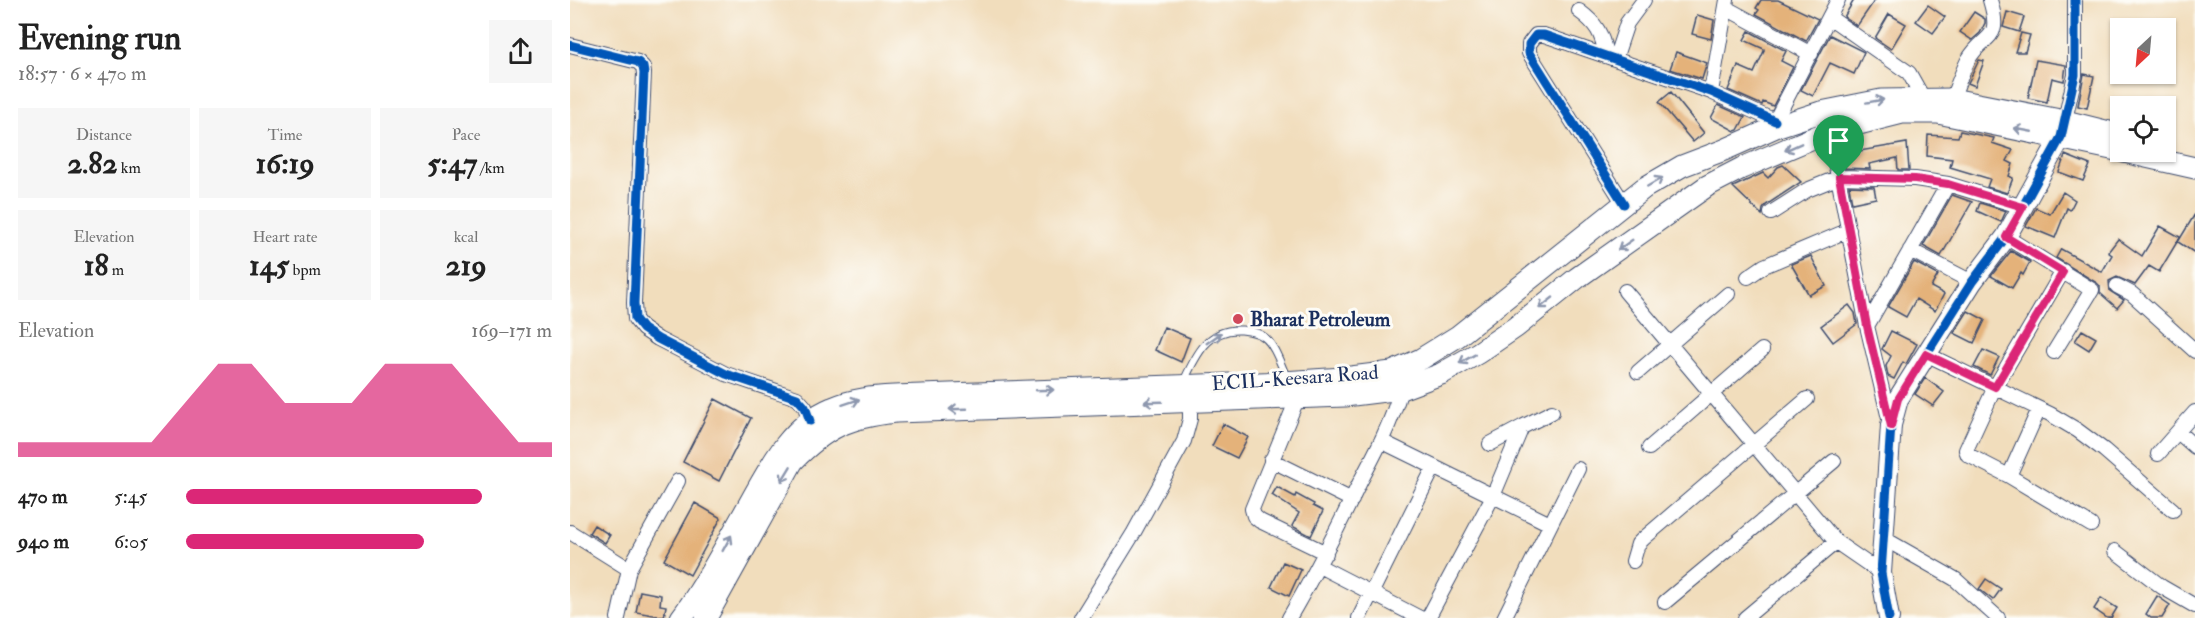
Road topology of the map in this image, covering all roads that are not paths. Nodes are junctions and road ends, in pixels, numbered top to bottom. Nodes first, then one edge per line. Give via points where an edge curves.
1 (1644, 0) edge
2 (1838, 0) edge
3 (1990, 0) edge
4 (2075, 0) edge
5 (1727, 4) edge
6 (1579, 11) dead end
7 (1829, 17) junction
8 (570, 45) edge
9 (1811, 54) junction
10 (1611, 57) junction
11 (1710, 92) junction
12 (1923, 98) junction
13 (1952, 99) junction
14 (1777, 123) junction
15 (2063, 129) junction
16 (1829, 131) junction
17 (2110, 134) edge
18 (2110, 147) edge
19 (2176, 148) edge
20 (2195, 153) edge
21 (2169, 162) edge
22 (2195, 168) edge
23 (1839, 177) junction
24 (1948, 184) junction
25 (1624, 204) junction
26 (2023, 207) junction
27 (1771, 213) dead end
28 (1849, 230) junction
29 (2006, 237) junction
30 (1910, 250) junction
31 (2063, 272) junction
32 (1748, 277) dead end
33 (1972, 282) junction
34 (2117, 286) dead end
35 (1625, 291) dead end
36 (1728, 294) dead end
37 (1867, 326) junction
38 (1671, 343) junction
39 (1762, 350) dead end
40 (2195, 351) edge
41 (2054, 352) dead end
42 (1926, 354) junction
43 (1638, 372) dead end
44 (1995, 387) junction
45 (1293, 389) junction
46 (1401, 389) junction
47 (1186, 393) junction
48 (1712, 395) junction
49 (1807, 399) dead end
50 (2039, 409) junction
51 (1552, 412) dead end
52 (2195, 412) edge
53 (810, 422) junction
54 (1891, 426) junction
55 (1522, 427) junction
56 (2178, 432) junction
57 (1381, 441) junction
58 (1490, 444) dead end
59 (1754, 445) junction
60 (2195, 447) edge
61 (1649, 448) dead end
62 (2158, 454) dead end
63 (1271, 460) junction
64 (1834, 461) dead end
65 (1434, 467) junction
66 (1578, 469) dead end
67 (2009, 476) junction
68 (678, 481) dead end
69 (1795, 495) junction
70 (1493, 496) junction
71 (1352, 500) junction
72 (2173, 510) dead end
73 (1550, 524) junction
74 (2091, 525) dead end
75 (570, 532) edge
76 (1883, 538) junction
77 (1836, 542) junction
78 (2115, 551) dead end
79 (1322, 560) junction
80 (1633, 561) dead end
81 (629, 569) junction
82 (1881, 573) junction
83 (1371, 593) junction
84 (1665, 602) dead end
85 (2195, 606) edge
86 (618, 618) edge
87 (681, 618) edge
88 (706, 618) edge
89 (1081, 618) edge
90 (1289, 618) edge
91 (1359, 618) edge
92 (1420, 618) edge
93 (1428, 618) edge
94 (1504, 618) edge
95 (1745, 618) edge
96 (1888, 618) edge
97 (1998, 618) edge

1 - 10 street via 1627,23
2 - 7 street
3 - 13 street via 1994,31 1969,59
4 - 15 street via 2075,75
5 - 9 street
5 - 11 street
6 - 10 street via 1600,30
7 - 9 street
7 - 12 street via 1909,73
8 - 53 street via 638,62 643,67 635,320 651,334 726,374 797,398
9 - 14 street
10 - 11 street
10 - 25 street via 1544,34 1536,35 1529,44 1529,53
11 - 14 street
12 - 13 main road, ECIL-Keesara Road
14 -> 12 main road, ECIL-Keesara Road via 1881,100
13 - 15 main road, ECIL-Keesara Road
25 -> 14 main road, ECIL-Keesara Road via 1682,166
15 -> 16 main road, ECIL-Keesara Road via 1938,113 1902,113
15 - 17 main road, ECIL-Keesara Road
15 - 18 main road, ECIL-Keesara Road
15 - 26 street
16 - 23 street
16 -> 46 main road, ECIL-Keesara Road via 1707,186 1478,353 1441,374
19 - 20 main road
21 - 22 main road, ECIL-Keesara Road
23 - 24 street
23 - 27 street via 1807,190
23 - 28 street
24 - 26 street
24 - 30 street
25 - 45 main road, ECIL-Keesara Road via 1458,336 1421,358 1392,372
26 - 29 street
28 - 32 street via 1764,266
28 - 37 street
29 - 31 street
29 - 33 street
30 - 33 street
30 - 37 street
31 - 41 street via 2092,290
31 - 44 street
33 - 42 street
34 - 40 street via 2132,294
35 - 38 street
36 - 38 street
37 - 54 street
38 - 43 street
38 - 48 street
39 - 48 street
42 - 44 street
42 - 54 street via 1898,399
44 - 50 street
44 - 67 street via 1966,450 1968,455
45 - 46 main road, ECIL-Keesara Road via 1345,396
45 - 47 main road, ECIL-Keesara Road
47 -> 45 lane via 1200,351 1208,340 1233,330 1264,337
45 - 63 street
46 - 57 street
53 -> 47 main road, ECIL-Keesara Road via 830,408 862,398
47 -> 88 main road, ECIL-Keesara Road via 896,412 867,415 839,424 814,440 793,461
47 - 89 street via 1188,430 1184,441
48 - 59 street
48 - 61 street
49 - 59 street
50 - 67 street
50 - 72 street via 2086,436
51 - 55 street
52 - 56 street
87 -> 53 main road, ECIL-Keesara Road via 699,594 780,450
54 - 76 street
55 - 58 street
55 - 70 street
56 - 60 street
56 - 62 street
57 - 65 street
57 - 71 street
59 - 69 street
59 - 80 street via 1641,541
63 - 71 street
63 - 79 street via 1252,506 1254,516
64 - 69 street
65 - 70 street
65 - 83 street
66 - 73 street
67 - 74 street
68 - 81 street
69 - 77 street
69 - 84 street
70 - 73 street
70 - 93 street
71 - 79 street
73 - 94 street
75 - 81 street
76 - 82 street
76 - 97 street via 1955,579
77 - 82 street
77 - 95 street
78 - 85 street via 2162,587
79 - 83 street
79 - 90 street
81 - 86 street
82 - 96 street
83 - 91 street
83 - 92 street

